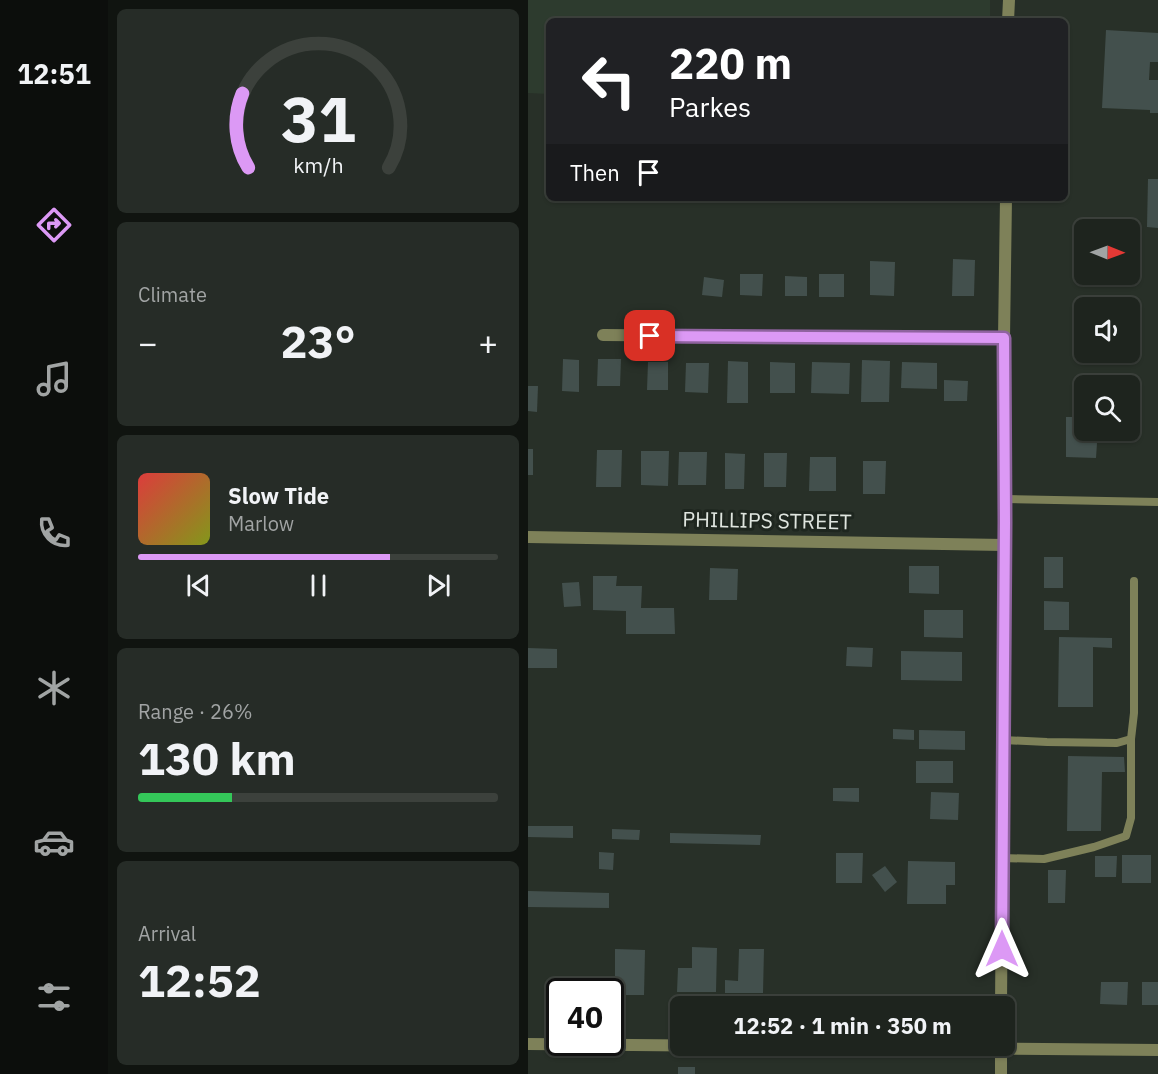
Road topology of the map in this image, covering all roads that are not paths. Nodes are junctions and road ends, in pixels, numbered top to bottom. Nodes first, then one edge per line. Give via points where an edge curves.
1 (1009, 0) edge
2 (1008, 18) edge
3 (1006, 201) edge
4 (603, 335) dead end
5 (1004, 338) junction
6 (1005, 499) junction
7 (1158, 502) edge
8 (528, 537) edge
9 (1004, 544) junction
10 (1134, 581) dead end
11 (1131, 739) junction
12 (1003, 740) junction
13 (1002, 858) junction
14 (1001, 996) edge
15 (528, 1044) edge
16 (670, 1045) edge
17 (1015, 1047) edge
18 (1158, 1050) edge
19 (1001, 1056) edge
20 (1001, 1074) edge

1 - 2 street
3 - 5 street
4 - 5 street
5 - 6 street
6 - 7 lane
6 - 9 street
8 - 9 street, PHILLIPS STREET
9 - 12 street
10 - 11 lane
11 - 12 lane via 1117,743
11 - 13 lane via 1131,818 1126,836 1044,859
12 - 13 street
13 - 14 street
15 - 16 street
17 - 18 street
19 - 20 street

